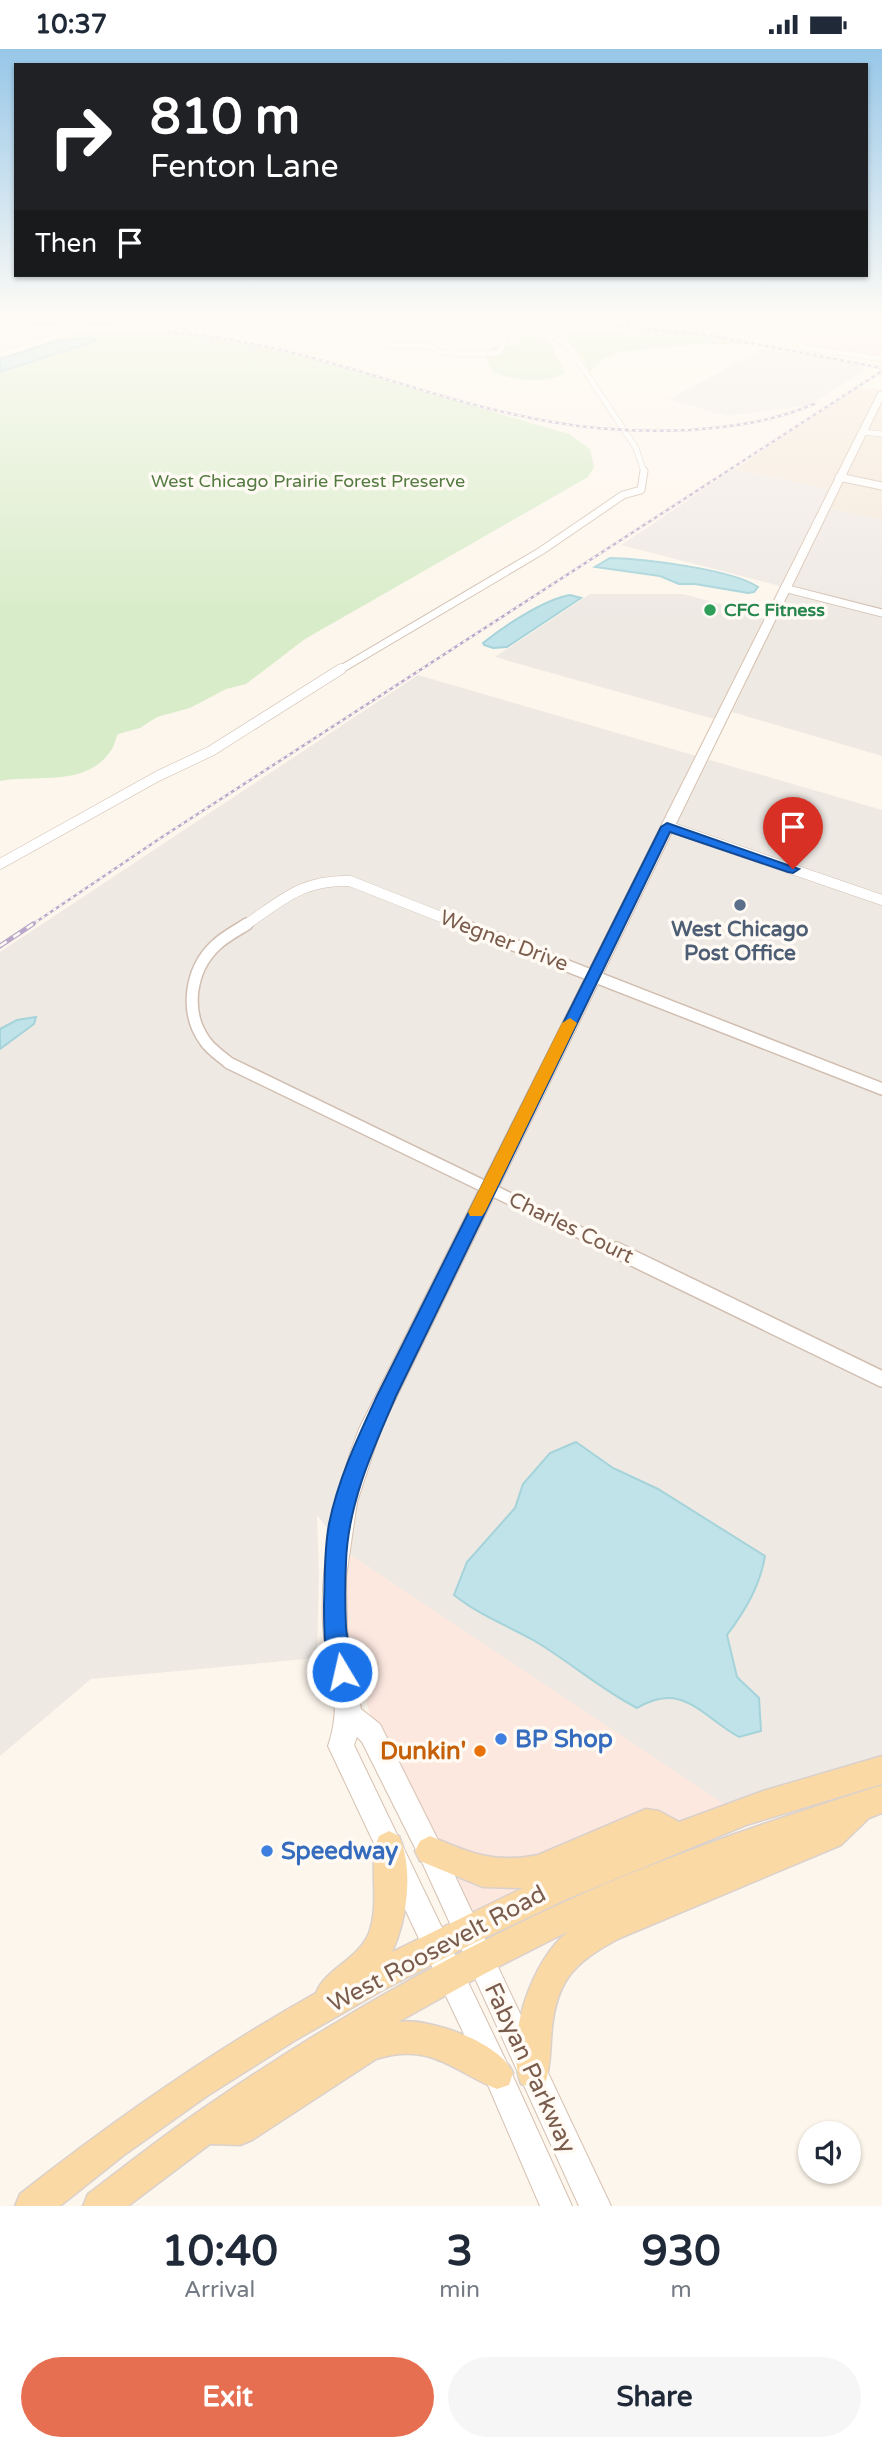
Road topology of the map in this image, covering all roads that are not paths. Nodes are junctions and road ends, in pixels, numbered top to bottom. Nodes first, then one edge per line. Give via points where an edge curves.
1 (615, 417) edge
2 (870, 417) edge
3 (862, 432) junction
4 (882, 434) edge
5 (839, 477) junction
6 (882, 486) edge
7 (785, 588) junction
8 (882, 613) edge
9 (667, 827) junction
10 (0, 864) edge
11 (882, 900) edge
12 (214, 948) joint
13 (594, 975) junction
14 (882, 1089) edge
15 (488, 1188) junction
16 (882, 1379) edge
17 (349, 1715) junction
18 (882, 1770) edge
19 (872, 1803) edge
20 (676, 1838) junction
21 (389, 1846) junction
22 (430, 1851) junction
23 (466, 1930) junction
24 (435, 1946) junction
25 (480, 1961) junction
26 (449, 1977) junction
27 (299, 2022) junction
28 (533, 2072) junction
29 (497, 2073) junction
30 (205, 2127) junction
31 (32, 2206) edge
32 (100, 2206) edge
33 (556, 2206) edge
34 (595, 2206) edge

1 - 10 street via 636,448 644,472 641,490 623,495 541,551 211,751
2 - 3 main road
3 - 4 street
3 - 5 main road
5 - 6 street
5 - 7 main road
7 - 8 street
7 - 9 main road
9 - 11 street
9 - 13 main road
12 - 13 street, Wegner Drive via 292,892 329,879 350,881
12 - 15 street, Charles Court via 201,965 192,1000 204,1041 229,1063
13 - 14 street, Wegner Drive
13 - 15 main road
15 - 16 street, Charles Court
15 - 17 main road via 370,1429 348,1489 335,1559 335,1629
17 - 21 main road, Fabyan Parkway via 341,1746
17 - 22 main road, Fabyan Parkway via 372,1733
18 - 20 main road, West Roosevelt Road via 749,1810
19 - 25 main road, West Roosevelt Road via 623,1892
19 - 28 main road via 831,1835 609,1927 575,1946 554,1968 540,1995
20 - 22 main road via 659,1826 646,1825 521,1875 475,1872
20 - 23 main road, West Roosevelt Road via 555,1887
21 - 24 main road, Fabyan Parkway
21 - 27 main road via 392,1899 382,1938 369,1961
22 - 23 main road, Fabyan Parkway
23 - 24 main road, West Roosevelt Road
23 - 25 main road, Fabyan Parkway
24 - 26 main road, Fabyan Parkway
24 - 27 main road, West Roosevelt Road
25 - 26 main road, West Roosevelt Road
25 - 28 main road, Fabyan Parkway
26 - 29 main road, Fabyan Parkway
26 - 30 main road, West Roosevelt Road via 286,2073
27 - 31 main road, West Roosevelt Road via 90,2157
28 - 34 main road, Fabyan Parkway
29 - 30 main road via 441,2041 405,2036 387,2039 368,2046 240,2128
29 - 33 main road, Fabyan Parkway
30 - 32 main road, West Roosevelt Road

